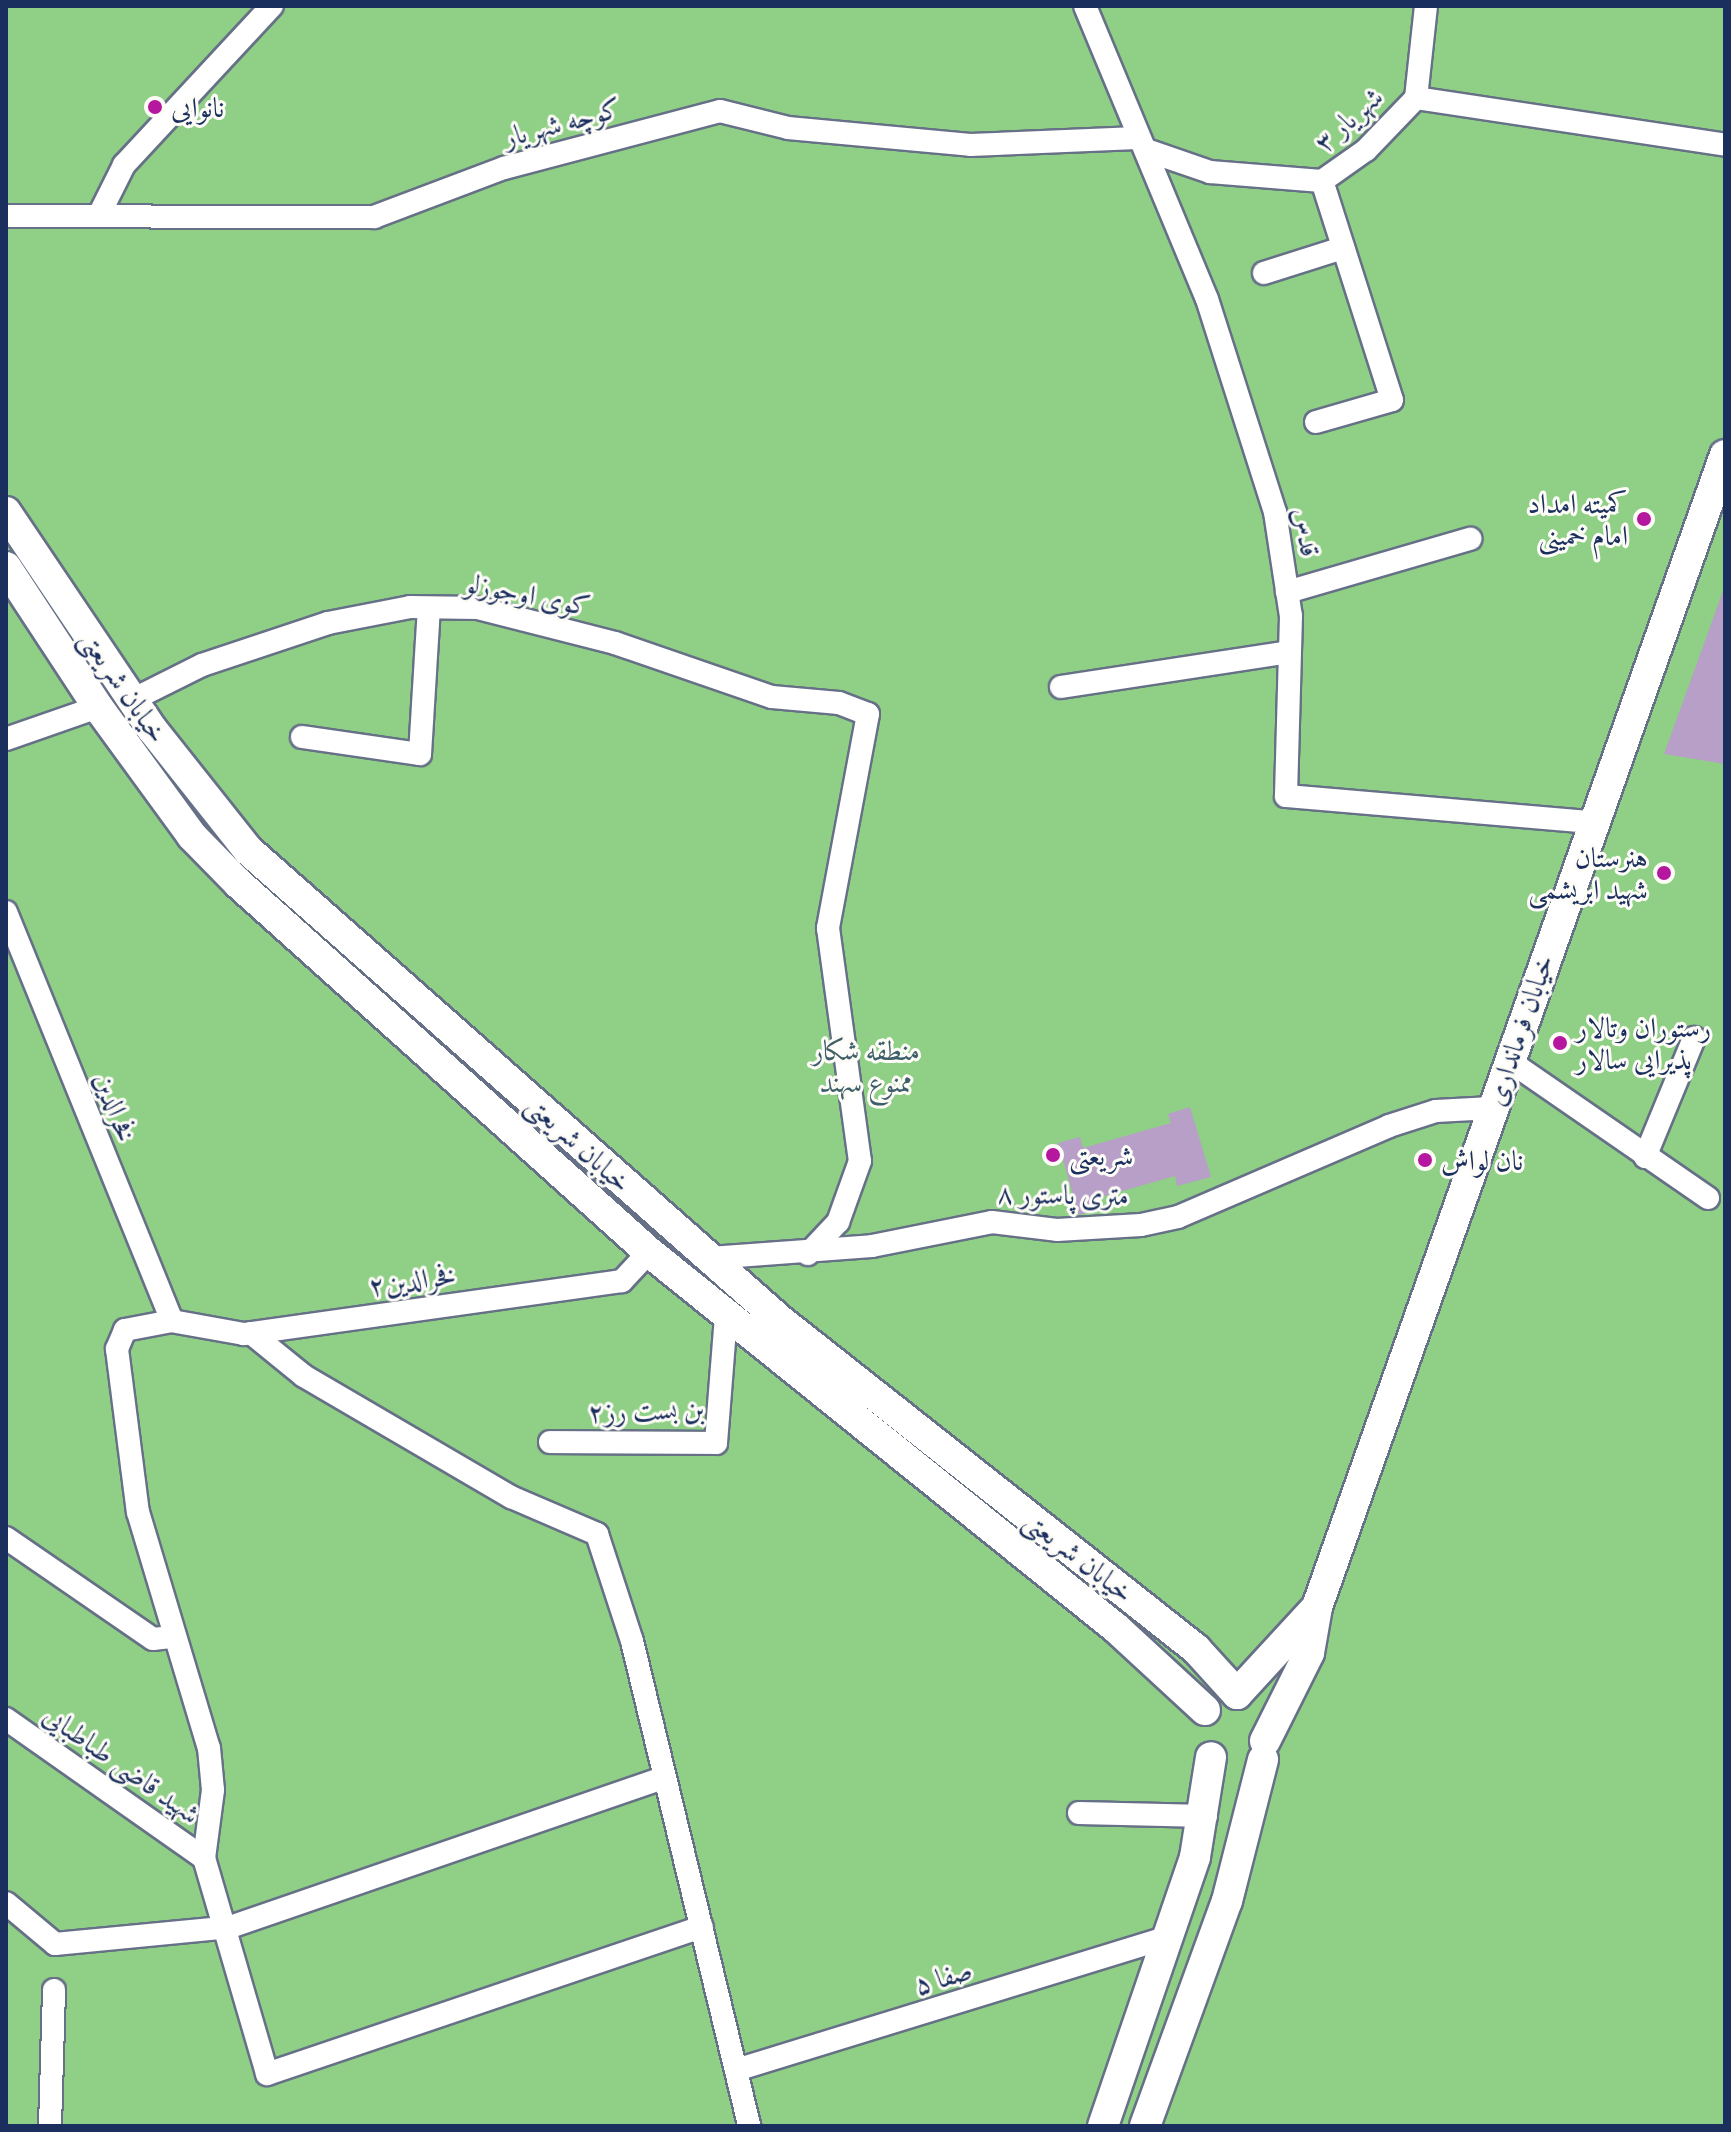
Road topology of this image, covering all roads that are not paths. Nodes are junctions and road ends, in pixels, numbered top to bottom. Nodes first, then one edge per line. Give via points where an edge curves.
1 (272, 6) edge
2 (1085, 6) edge
3 (1426, 6) edge
4 (1416, 98) junction
5 (1143, 145) junction
6 (1725, 145) edge
7 (1322, 181) junction
8 (99, 215) junction
9 (6, 216) edge
10 (1343, 248) junction
11 (1264, 273) dead end
12 (1316, 422) dead end
13 (1725, 455) edge
14 (6, 512) edge
15 (1470, 539) dead end
16 (6, 567) edge
17 (1287, 592) junction
18 (429, 608) junction
19 (1289, 652) junction
20 (1061, 687) dead end
21 (132, 700) junction
22 (98, 707) junction
23 (302, 737) dead end
24 (6, 739) edge
25 (1592, 822) junction
26 (6, 912) edge
27 (1694, 1038) dead end
28 (468, 1045) junction
29 (1508, 1060) junction
30 (445, 1069) junction
31 (1492, 1108) junction
32 (1645, 1157) junction
33 (1708, 1198) dead end
34 (649, 1252) junction
35 (808, 1254) junction
36 (710, 1258) junction
37 (726, 1316) junction
38 (172, 1321) junction
39 (251, 1333) junction
40 (550, 1442) dead end
41 (6, 1538) edge
42 (1137, 1602) junction
43 (1317, 1607) junction
44 (1116, 1628) junction
45 (173, 1637) junction
46 (1237, 1694) junction
47 (1205, 1710) junction
48 (6, 1719) edge
49 (1264, 1750) junction
50 (1211, 1757) junction
51 (663, 1778) junction
52 (1079, 1813) dead end
53 (1206, 1816) junction
54 (204, 1858) junction
55 (6, 1903) edge
56 (230, 1927) junction
57 (702, 1927) junction
58 (1166, 1938) junction
59 (54, 1990) dead end
60 (736, 2070) junction
61 (1114, 2123) edge
62 (50, 2126) edge
63 (749, 2126) edge
64 (1145, 2126) edge

1 - 8 street via 124,165
2 - 5 street, قدس
3 - 4 street, شهریار ۳
4 - 6 street
4 - 7 street, شهریار ۳ via 1366,150
5 - 7 street via 1210,172
5 - 8 street, کوچه شهریار via 970,145 788,128 720,111 504,168 374,217
5 - 17 street, قدس via 1249,427 1275,512
7 - 10 street
8 - 9 street, کوچه شهریار
10 - 11 street
10 - 12 street via 1392,400
13 - 25 main road, خیابان فرمانداری
14 - 21 main road, خیابان شریعتی
15 - 17 street
16 - 22 main road, خیابان شریعتی
17 - 19 street, قدس
18 - 21 street, کوی اوجوزلو via 328,623 202,665
18 - 23 street via 420,754
18 - 35 street, کوی اوجوزلو via 478,608 615,643 772,697 839,703 868,714 828,928 860,1161 838,1222
19 - 20 street
19 - 25 street, قدس via 1286,796
21 - 28 main road, خیابان شریعتی via 248,850
22 - 24 street
22 - 30 main road, خیابان شریعتی via 192,836
25 - 29 main road, خیابان فرمانداری
26 - 38 street, فخرالدین
27 - 32 street
28 - 30 main road
28 - 36 main road, خیابان شریعتی
29 - 31 main road, خیابان فرمانداری
29 - 32 street
30 - 34 main road, خیابان شریعتی
31 - 35 street, ۸ متری پاستور via 1436,1111 1389,1126 1178,1217 1057,1230 992,1222
31 - 43 main road, خیابان فرمانداری
32 - 33 street
34 - 37 main road, خیابان شریعتی
34 - 39 street, فخرالدین۲ via 622,1281
35 - 36 street, ۸ متری پاستور
36 - 42 main road, خیابان شریعتی
37 - 40 street, بن بست رز۲ via 716,1443
37 - 44 main road, خیابان شریعتی
38 - 39 street, فخرالدین۲
38 - 45 street, فخرالدین۲ via 125,1330 117,1349 138,1512
39 - 51 street via 304,1376 511,1497 597,1534 632,1641
41 - 45 street via 153,1639
42 - 44 main road
42 - 46 main road, خیابان شریعتی
43 - 46 main road, خیابان فرمانداری
43 - 49 main road, خیابان فرمانداری via 1309,1653
44 - 47 main road, خیابان شریعتی
45 - 54 street via 209,1748 213,1790
46 - 47 main road via 1214,1695
46 - 49 main road via 1255,1710
47 - 50 main road
48 - 54 street, شهید قاضی طباطبایی
49 - 50 main road via 1255,1771 1234,1776
49 - 64 main road via 1227,1901
50 - 53 main road
51 - 56 street
51 - 57 street
52 - 53 street
53 - 58 main road
54 - 56 street
55 - 56 street via 55,1944
56 - 57 street via 267,2074
57 - 60 street
58 - 60 street, صفا ۵
58 - 61 main road
59 - 62 street
60 - 63 street

